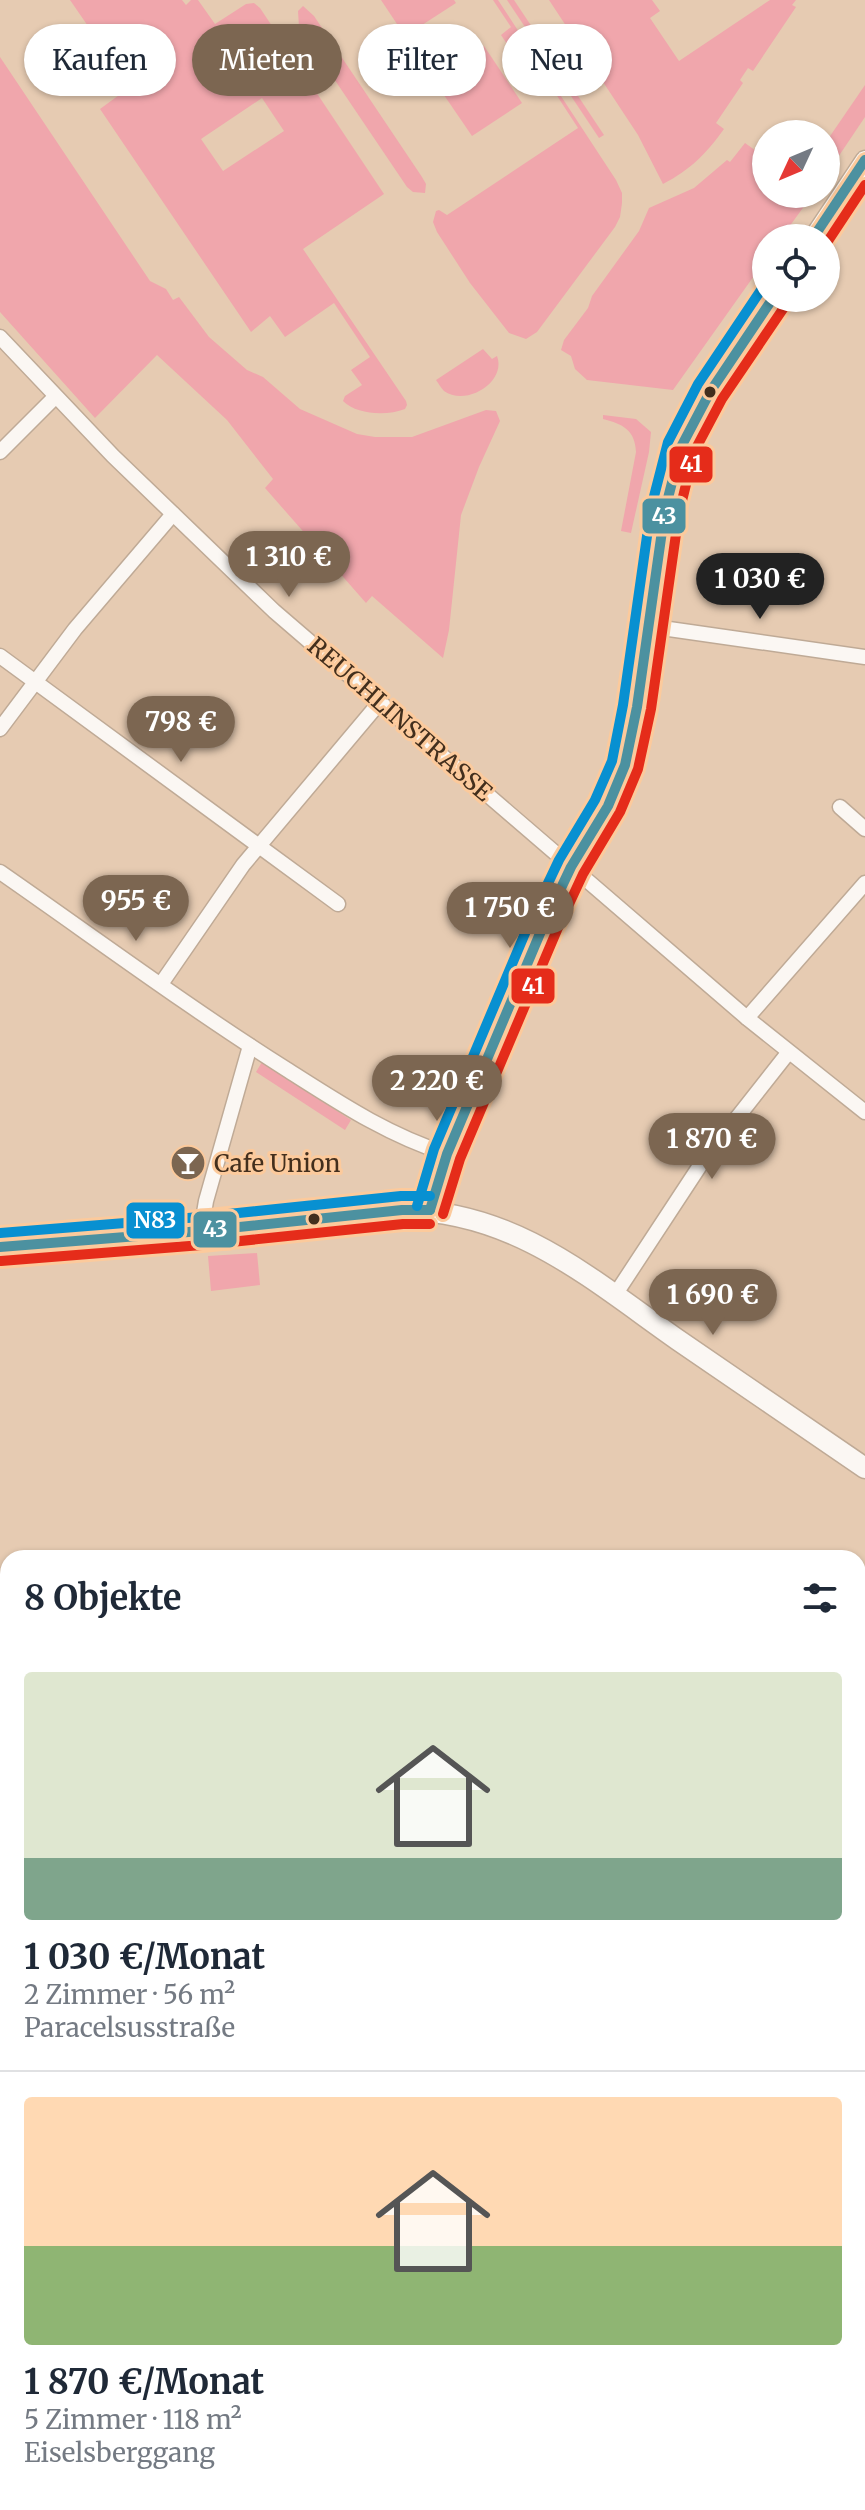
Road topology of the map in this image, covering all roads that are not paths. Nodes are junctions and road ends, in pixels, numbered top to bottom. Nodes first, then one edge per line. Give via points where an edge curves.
1 (865, 160) edge
2 (822, 224) edge
3 (764, 312) edge
4 (0, 337) edge
5 (55, 397) junction
6 (0, 452) edge
7 (173, 514) junction
8 (648, 626) junction
9 (0, 656) edge
10 (865, 657) edge
11 (35, 682) junction
12 (380, 702) junction
13 (0, 729) edge
14 (840, 807) dead end
15 (865, 829) edge
16 (259, 844) junction
17 (571, 867) junction
18 (0, 872) edge
19 (865, 883) edge
20 (338, 904) dead end
21 (161, 984) junction
22 (747, 1018) junction
23 (250, 1046) junction
24 (788, 1053) junction
25 (865, 1112) edge
26 (447, 1154) junction
27 (430, 1210) junction
28 (201, 1231) junction
29 (0, 1247) edge
30 (615, 1295) junction
31 (865, 1468) edge

1 - 2 street
3 - 8 street via 681,447 665,510
4 - 5 street, REUCHLINSTRASSE
5 - 6 street
5 - 7 street, REUCHLINSTRASSE
7 - 11 street
7 - 12 street, REUCHLINSTRASSE
8 - 10 street
8 - 17 street via 625,765 608,806
9 - 11 street
11 - 13 street
11 - 16 street
12 - 16 street
12 - 17 street, REUCHLINSTRASSE
14 - 15 street
16 - 20 street
16 - 21 street
17 - 22 street, REUCHLINSTRASSE
17 - 26 street
18 - 21 street
19 - 22 street
21 - 23 street
22 - 24 street, REUCHLINSTRASSE
23 - 26 street via 374,1124
23 - 28 street
24 - 25 street, REUCHLINSTRASSE
24 - 30 street via 703,1161
26 - 27 street
27 - 28 main road
27 - 30 main road via 521,1236
28 - 29 main road
30 - 31 main road

